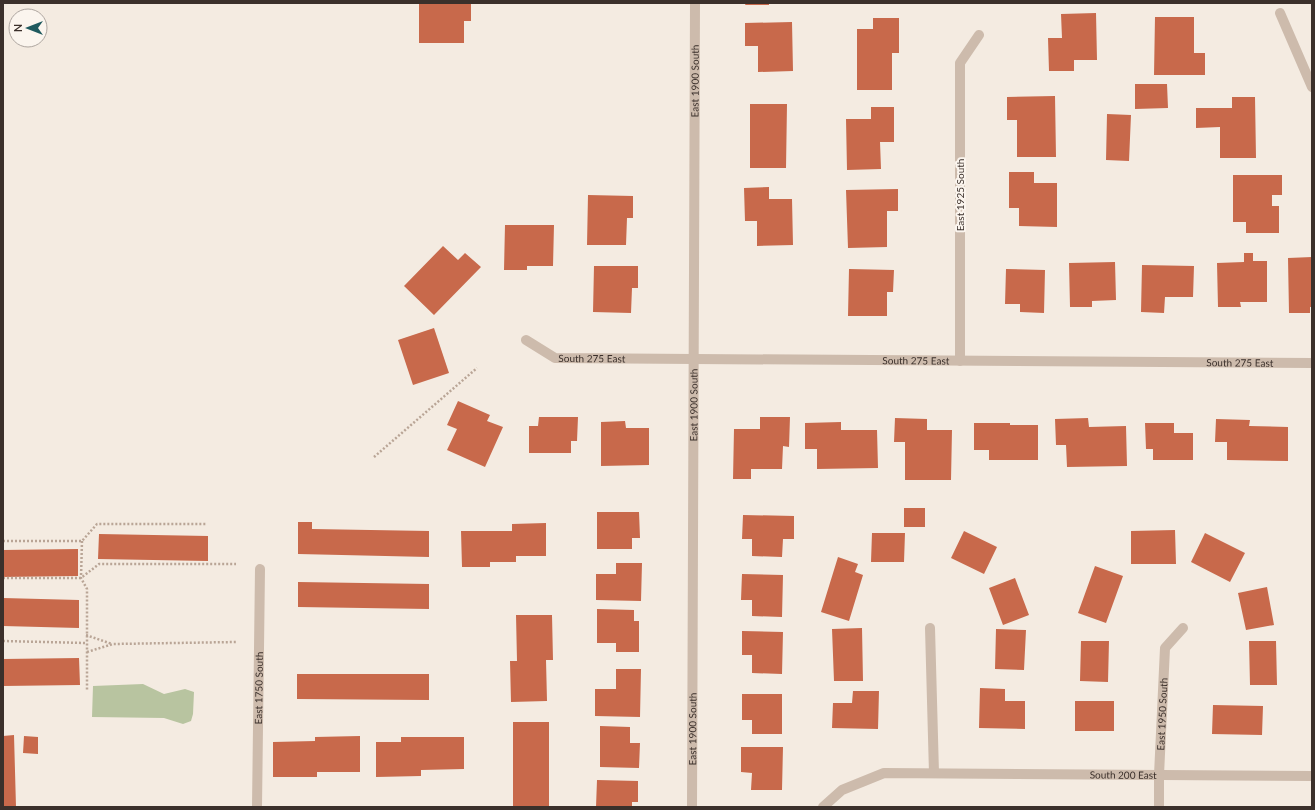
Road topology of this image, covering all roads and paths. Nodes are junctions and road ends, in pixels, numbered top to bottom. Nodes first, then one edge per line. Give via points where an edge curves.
1 (694, 3) edge
2 (1280, 13) dead end
3 (979, 35) dead end
4 (1312, 87) edge
5 (526, 340) dead end
6 (693, 359) junction
7 (960, 361) junction
8 (1312, 363) edge
9 (477, 368) dead end
10 (374, 457) dead end
11 (206, 524) dead end
12 (3, 541) edge
13 (82, 541) junction
14 (236, 564) dead end
15 (260, 568) dead end
16 (3, 578) edge
17 (82, 578) junction
18 (930, 628) dead end
19 (1183, 628) dead end
20 (86, 635) junction
21 (3, 641) edge
22 (236, 642) dead end
23 (86, 643) junction
24 (113, 644) junction
25 (87, 652) junction
26 (87, 691) dead end
27 (934, 773) junction
28 (1159, 775) junction
29 (1312, 776) edge
30 (257, 807) edge
31 (692, 807) edge
32 (823, 807) edge
33 (1159, 807) edge

1 - 6 street, East 1900 South
2 - 4 street
3 - 7 street, East 1925 South via 960,63
5 - 6 street, South 275 East via 555,358
6 - 7 street, South 275 East
6 - 31 street, East 1900 South
7 - 8 street, South 275 East
9 - 10 path
11 - 13 path via 97,524
12 - 13 path
13 - 17 path
14 - 17 path via 99,564
15 - 30 street, East 1750 South
16 - 17 path
17 - 20 path via 87,589
18 - 27 street
19 - 28 street, East 1950 South via 1165,648
20 - 23 path
20 - 24 path
21 - 23 path
22 - 24 path
23 - 25 path
24 - 25 path
25 - 26 path
27 - 28 street, South 200 East
27 - 32 street, South 200 East via 884,773 842,790
28 - 29 street, South 200 East
28 - 33 street, East 1950 South

